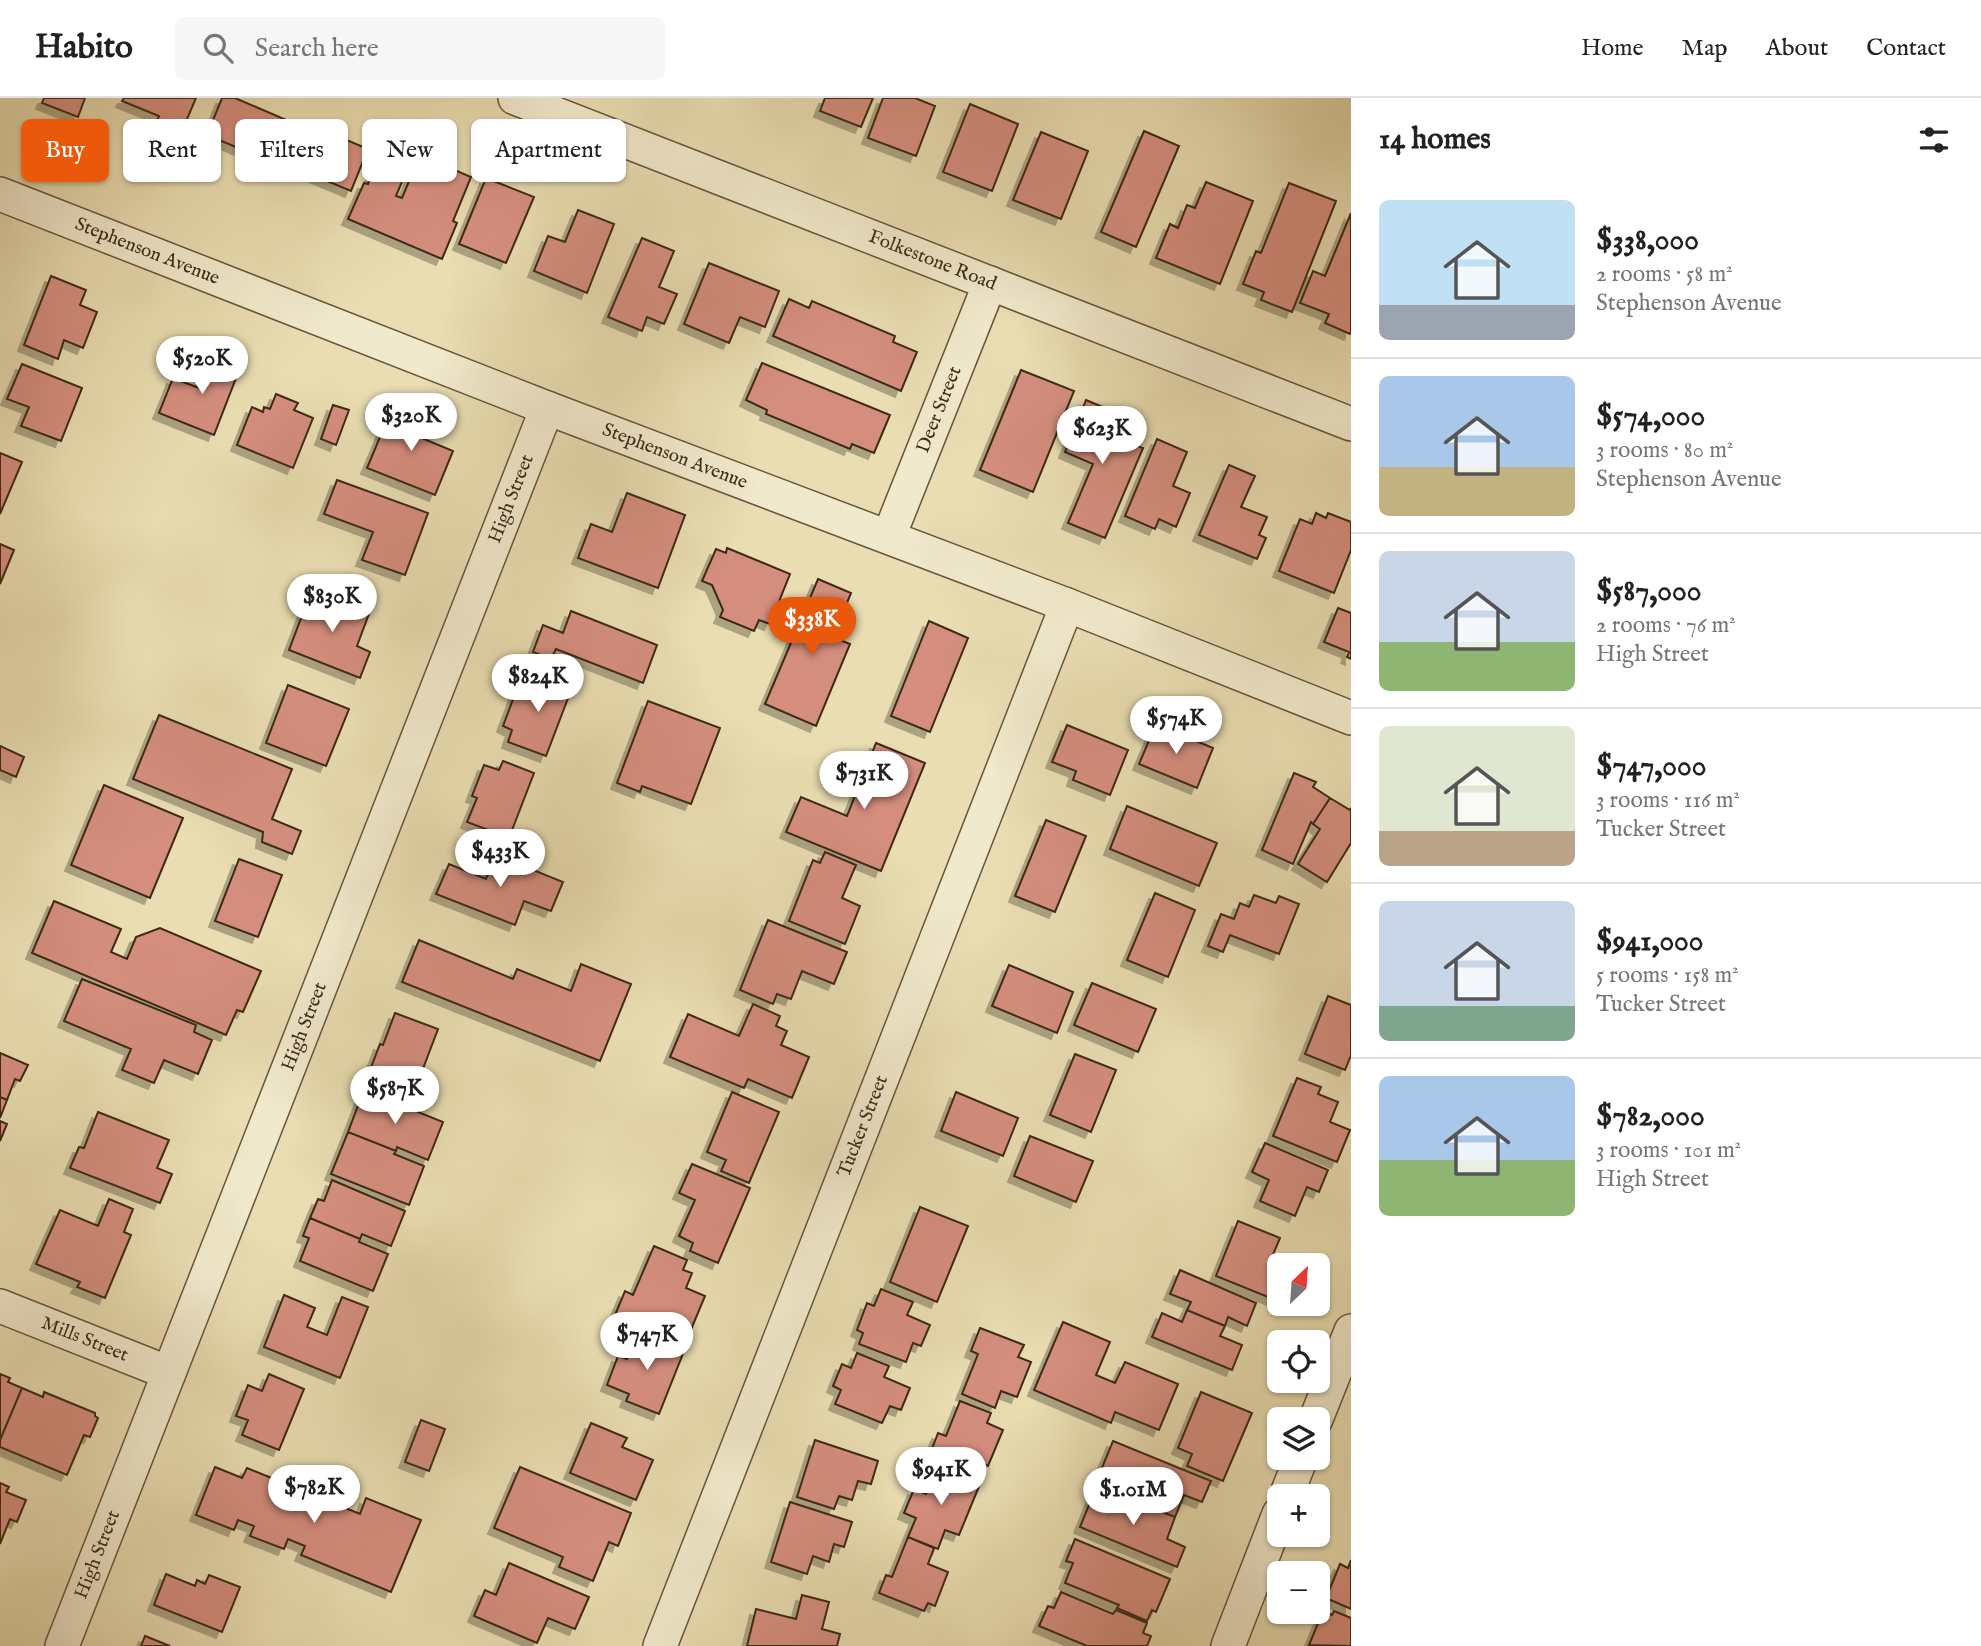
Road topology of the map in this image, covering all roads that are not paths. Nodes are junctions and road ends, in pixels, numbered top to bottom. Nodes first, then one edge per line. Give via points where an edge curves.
1 (515, 98) edge
2 (0, 194) edge
3 (990, 283) junction
4 (547, 408) junction
5 (1351, 424) edge
6 (888, 536) junction
7 (1067, 605) junction
8 (1351, 718) edge
9 (0, 1306) edge
10 (1351, 1331) edge
11 (169, 1373) junction
12 (1321, 1407) edge
13 (1267, 1545) edge
14 (62, 1646) edge
15 (660, 1646) edge
16 (1228, 1646) edge

1 - 3 street, Folkestone Road
2 - 4 street, Stephenson Avenue
3 - 5 street, Folkestone Road
3 - 6 street, Deer Street
4 - 6 street, Stephenson Avenue
4 - 11 street, High Street
6 - 7 street, Stephenson Avenue
7 - 8 street, Stephenson Avenue
7 - 15 street, Tucker Street
9 - 11 street, Mills Street
10 - 12 street
11 - 14 street, High Street
13 - 16 street

